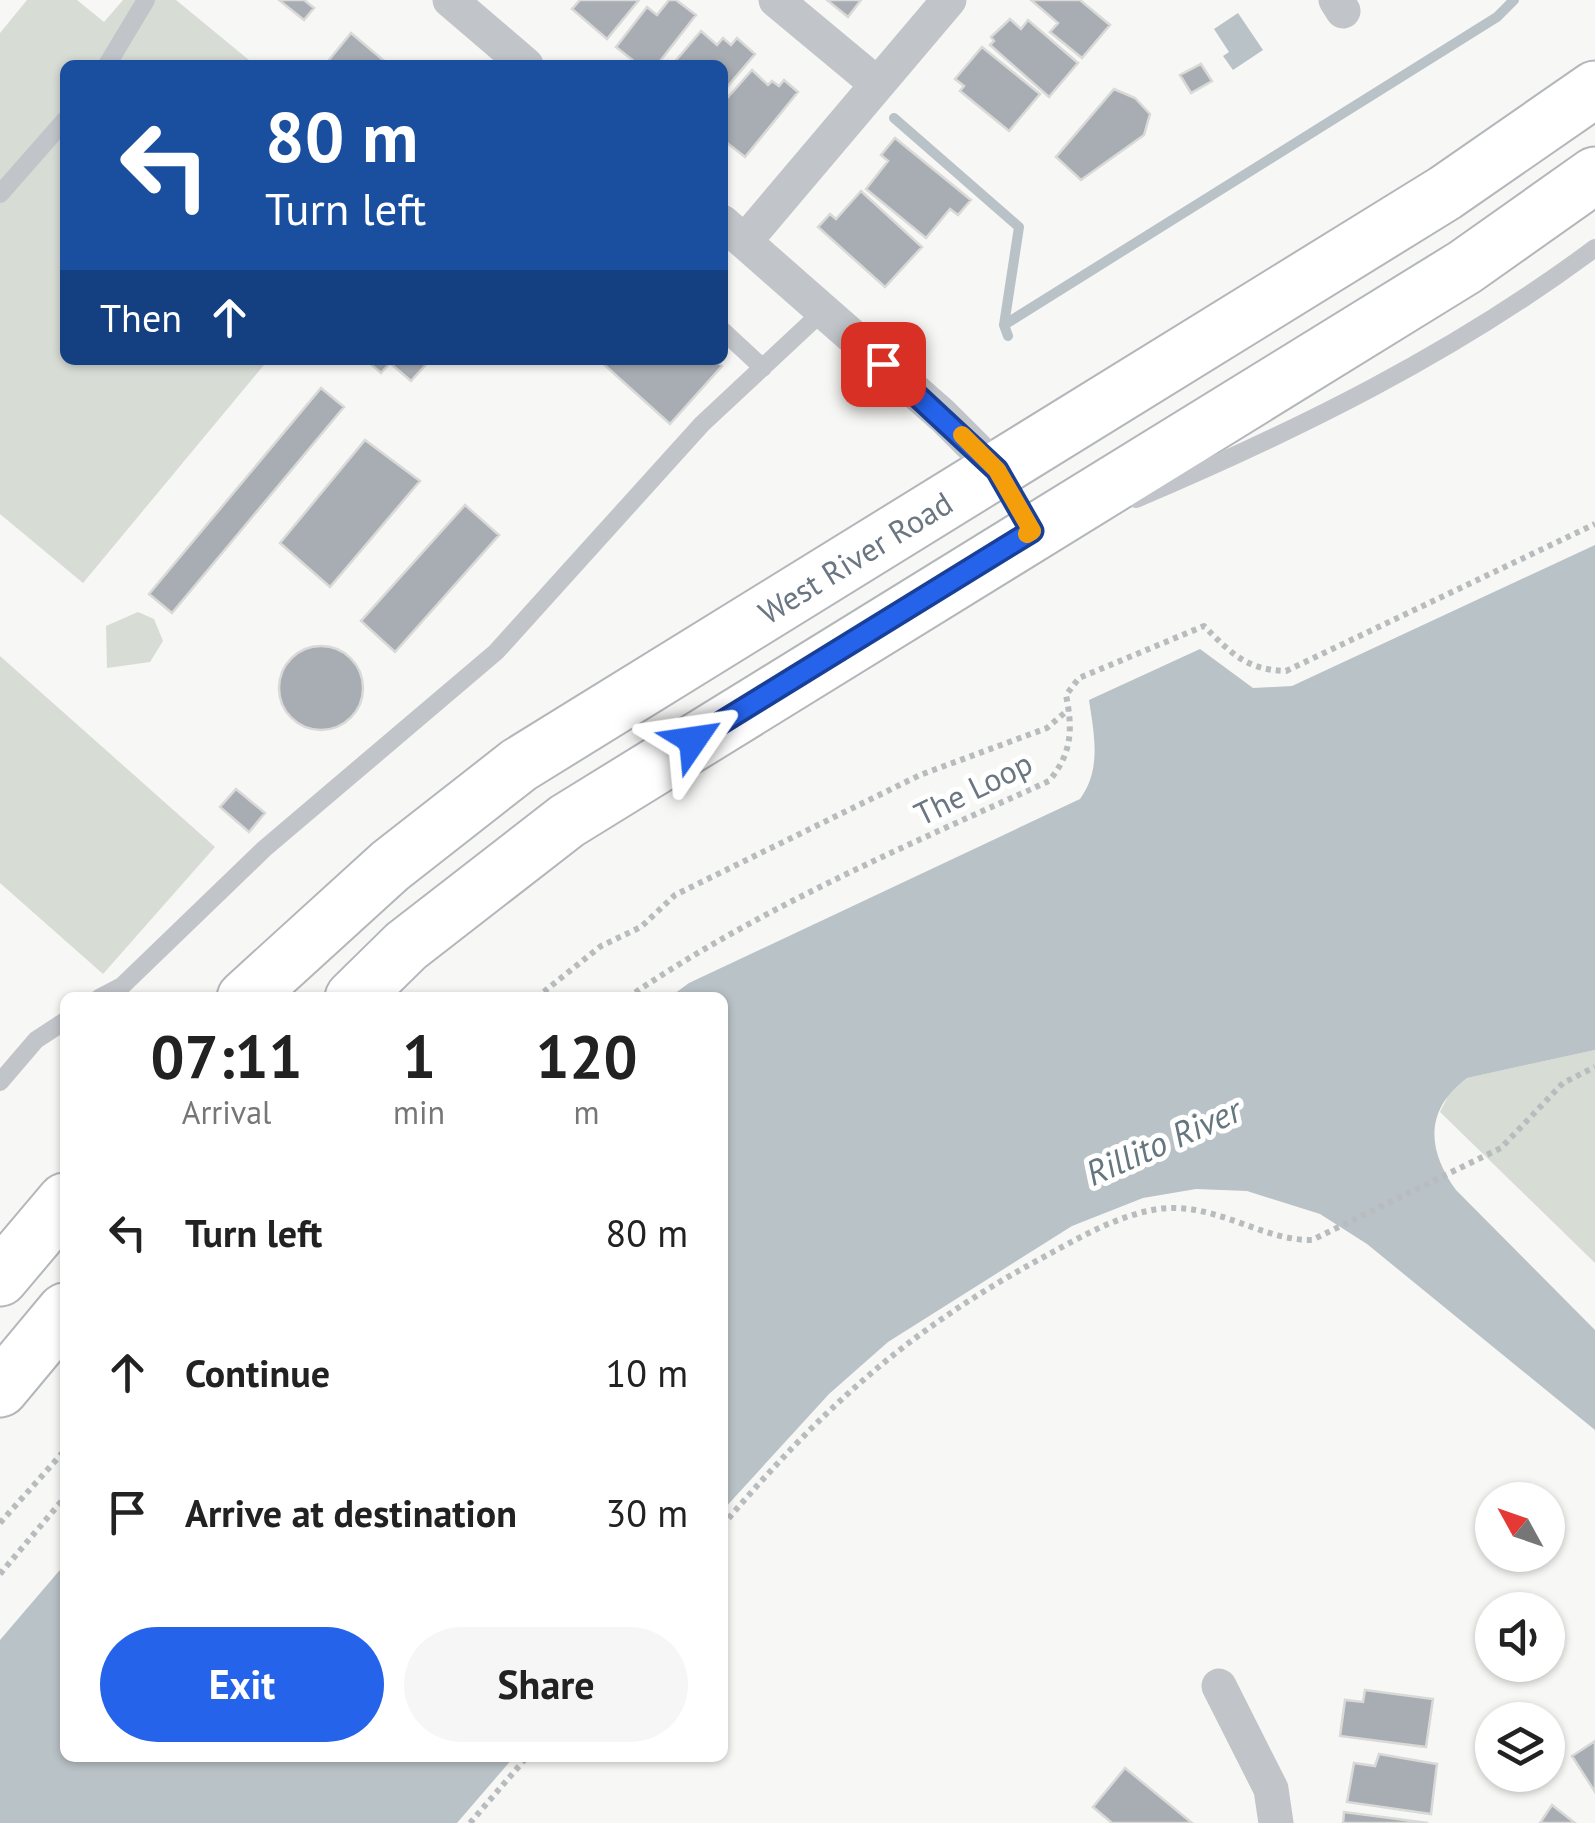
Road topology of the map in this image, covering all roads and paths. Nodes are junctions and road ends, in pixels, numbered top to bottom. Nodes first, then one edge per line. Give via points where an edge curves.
1 (146, 0) edge
2 (450, 0) edge
3 (776, 0) edge
4 (949, 0) edge
5 (110, 60) edge
6 (520, 60) edge
7 (877, 84) junction
8 (1595, 89) edge
9 (60, 126) edge
10 (1595, 175) edge
11 (0, 194) edge
12 (734, 232) edge
13 (1595, 248) edge
14 (823, 311) junction
15 (728, 336) edge
16 (763, 368) junction
17 (997, 470) junction
18 (1595, 524) edge
19 (1032, 531) junction
20 (1069, 709) junction
21 (111, 992) edge
22 (252, 992) edge
23 (359, 992) edge
24 (543, 992) edge
25 (636, 992) edge
26 (60, 1024) edge
27 (1595, 1067) edge
28 (0, 1082) edge
29 (60, 1207) edge
30 (0, 1278) edge
31 (60, 1317) edge
32 (0, 1388) edge
33 (60, 1456) edge
34 (60, 1503) edge
35 (728, 1519) edge
36 (0, 1523) edge
37 (0, 1574) edge
38 (1219, 1686) dead end
39 (523, 1762) edge
40 (470, 1823) edge
41 (1276, 1823) edge

1 - 5 lane
2 - 6 street
3 - 7 street
4 - 7 street
7 - 12 street
8 - 17 main road, West River Road via 1445,192
9 - 11 lane
10 - 19 main road via 1465,267
12 - 14 street
13 - 19 lane via 1520,304 1356,399 1060,530
14 - 16 lane
14 - 17 street
15 - 16 lane
16 - 21 lane via 702,424 496,652 264,849
17 - 19 lane
17 - 22 main road, West River Road via 519,765 390,866
18 - 20 path, The Loop via 1286,671 1241,662 1204,626 1079,678 1066,695
19 - 23 main road via 567,821 406,946
20 - 24 path via 1048,728 920,775 675,895
20 - 25 path, The Loop via 1073,728 1065,762 1050,782 780,908
26 - 28 lane via 36,1040
27 - 35 path via 1563,1083 1509,1141 1331,1232 1294,1240 1244,1220 1160,1209 1107,1223 982,1290 887,1356 788,1448
29 - 30 main road
31 - 32 main road
33 - 36 path
34 - 37 path
38 - 41 street via 1271,1790
39 - 40 path

